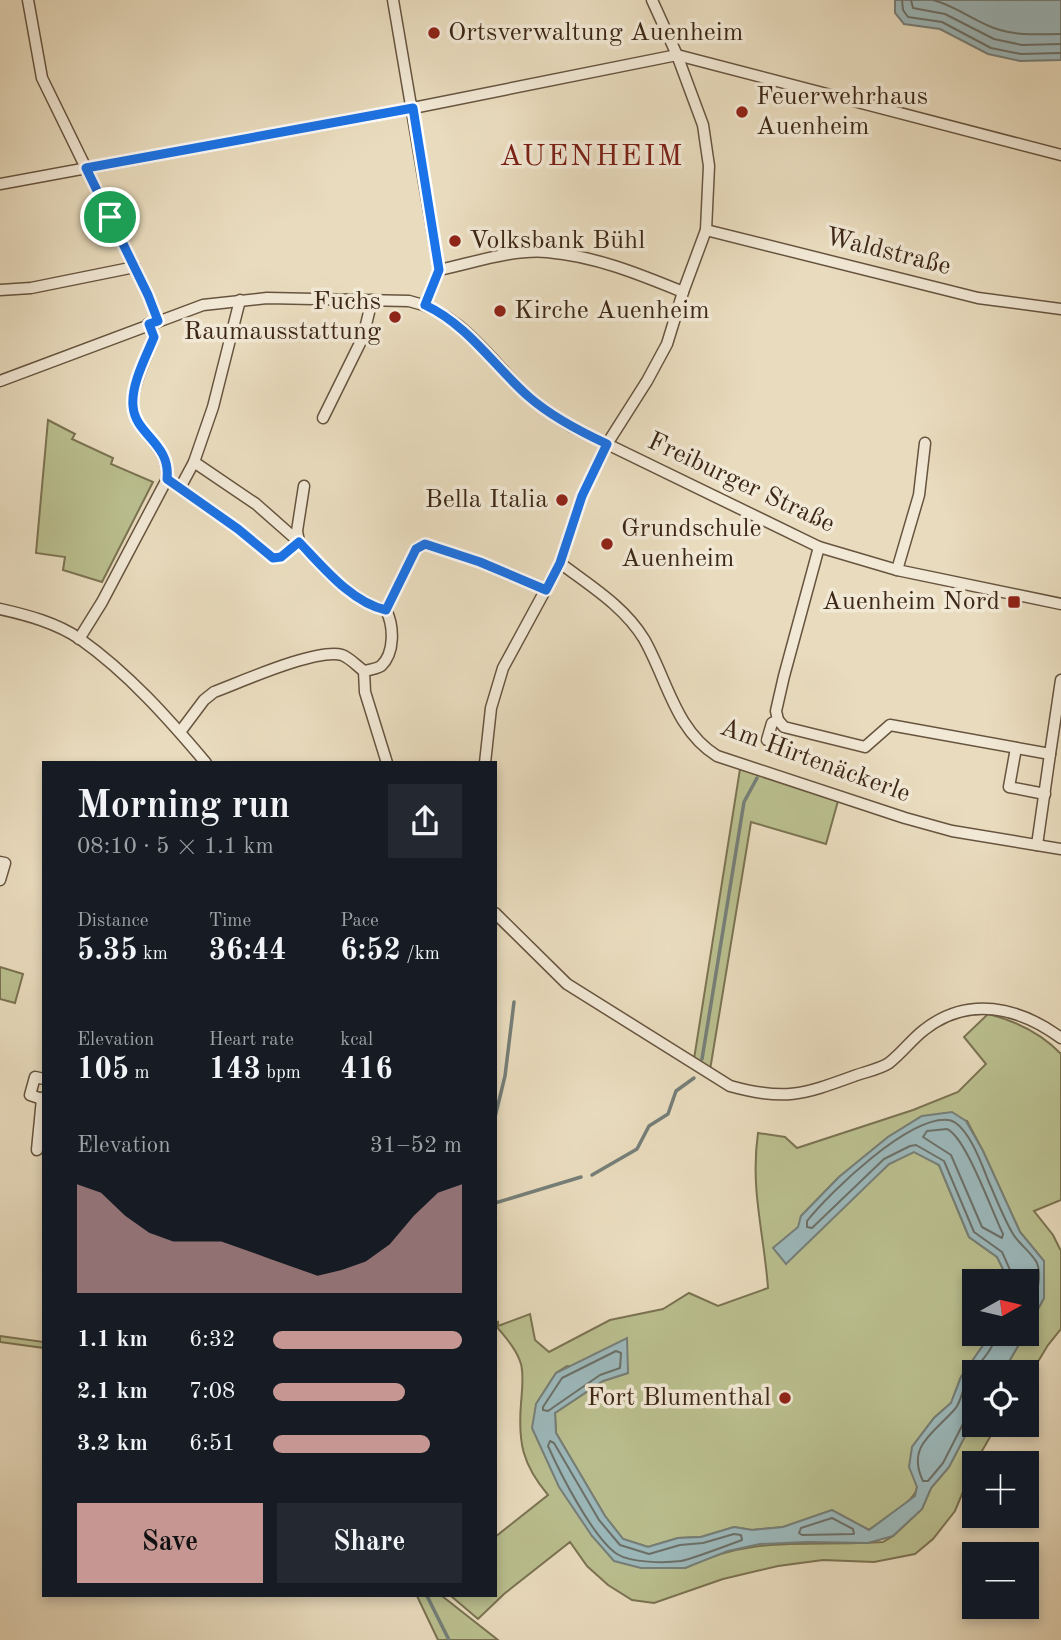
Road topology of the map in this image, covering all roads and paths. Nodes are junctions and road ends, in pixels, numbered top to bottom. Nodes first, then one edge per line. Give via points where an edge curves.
1 (28, 0) edge
2 (393, 0) edge
3 (652, 0) edge
4 (677, 55) junction
5 (413, 108) junction
6 (1061, 155) edge
7 (86, 168) junction
8 (0, 184) edge
9 (706, 230) junction
10 (135, 267) junction
11 (439, 270) junction
12 (0, 290) edge
13 (683, 292) junction
14 (240, 300) junction
15 (372, 300) junction
16 (425, 305) junction
17 (1061, 309) edge
18 (153, 323) junction
19 (0, 381) edge
20 (323, 418) dead end
21 (925, 443) dead end
22 (607, 444) junction
23 (194, 462) junction
24 (167, 479) junction
25 (304, 486) dead end
26 (180, 488) junction
27 (299, 542) junction
28 (819, 547) junction
29 (560, 563) junction
30 (897, 570) junction
31 (546, 590) junction
32 (1061, 604) edge
33 (0, 608) edge
34 (386, 610) junction
35 (79, 639) junction
36 (364, 671) junction
37 (1061, 680) edge
38 (778, 720) junction
39 (180, 732) junction
40 (768, 740) dead end
41 (1016, 748) junction
42 (1050, 754) junction
43 (204, 761) edge
44 (386, 761) edge
45 (485, 761) edge
46 (1045, 794) junction
47 (1037, 845) junction
48 (1061, 849) edge
49 (0, 862) edge
50 (0, 880) edge
51 (497, 915) edge
52 (1061, 1038) edge
53 (42, 1079) edge
54 (42, 1098) edge
55 (42, 1107) edge
56 (37, 1150) dead end

1 - 7 street via 42,78
2 - 5 street
3 - 4 street
4 - 5 street
4 - 6 street
4 - 9 street via 698,107 707,147
5 - 7 street
5 - 11 street
7 - 8 street
7 - 10 street
9 - 13 street
9 - 17 street, Waldstraße via 978,298
10 - 12 street
10 - 18 street
11 - 13 street via 546,252 614,265
11 - 16 street
13 - 22 street via 667,344
14 - 15 street, Freiburger Straße
14 - 18 street, Freiburger Straße via 203,305
14 - 23 street via 214,407
15 - 16 street, Freiburger Straße
15 - 20 street via 363,337
16 - 22 street, Freiburger Straße via 460,326 548,412
18 - 19 street, Freiburger Straße
18 - 24 street via 154,337 132,402 137,420 164,454
21 - 30 street via 919,495
22 - 28 street, Freiburger Straße
22 - 29 street via 582,496
23 - 26 street
23 - 27 street via 256,504
24 - 26 street
24 - 35 street
25 - 27 street
26 - 27 street via 273,558
27 - 34 street via 356,596
28 - 30 street, Freiburger Straße
28 - 38 street via 781,688
29 - 31 street
29 - 47 street, Am Hirtenäckerle via 625,613 644,639 676,709 703,747 718,756 905,818
30 - 32 street, Freiburger Straße
31 - 34 street via 425,544 416,549
31 - 45 street via 503,668 491,708
33 - 35 street
34 - 36 street via 393,627 383,664
35 - 39 street
36 - 39 street via 341,655 308,658 214,692
36 - 44 street via 365,692
37 - 42 street
38 - 40 street via 772,723
38 - 41 street via 784,727 864,747 890,725
39 - 43 street
41 - 42 street
41 - 46 street via 1009,788
42 - 46 street
46 - 47 street
47 - 48 street, Am Hirtenäckerle
49 - 50 street via 5,863
51 - 52 street via 567,984 730,1086 760,1094 798,1094 887,1064 933,1023 963,1010 991,1008 1017,1014
53 - 54 street via 35,1077 30,1095
55 - 56 street

